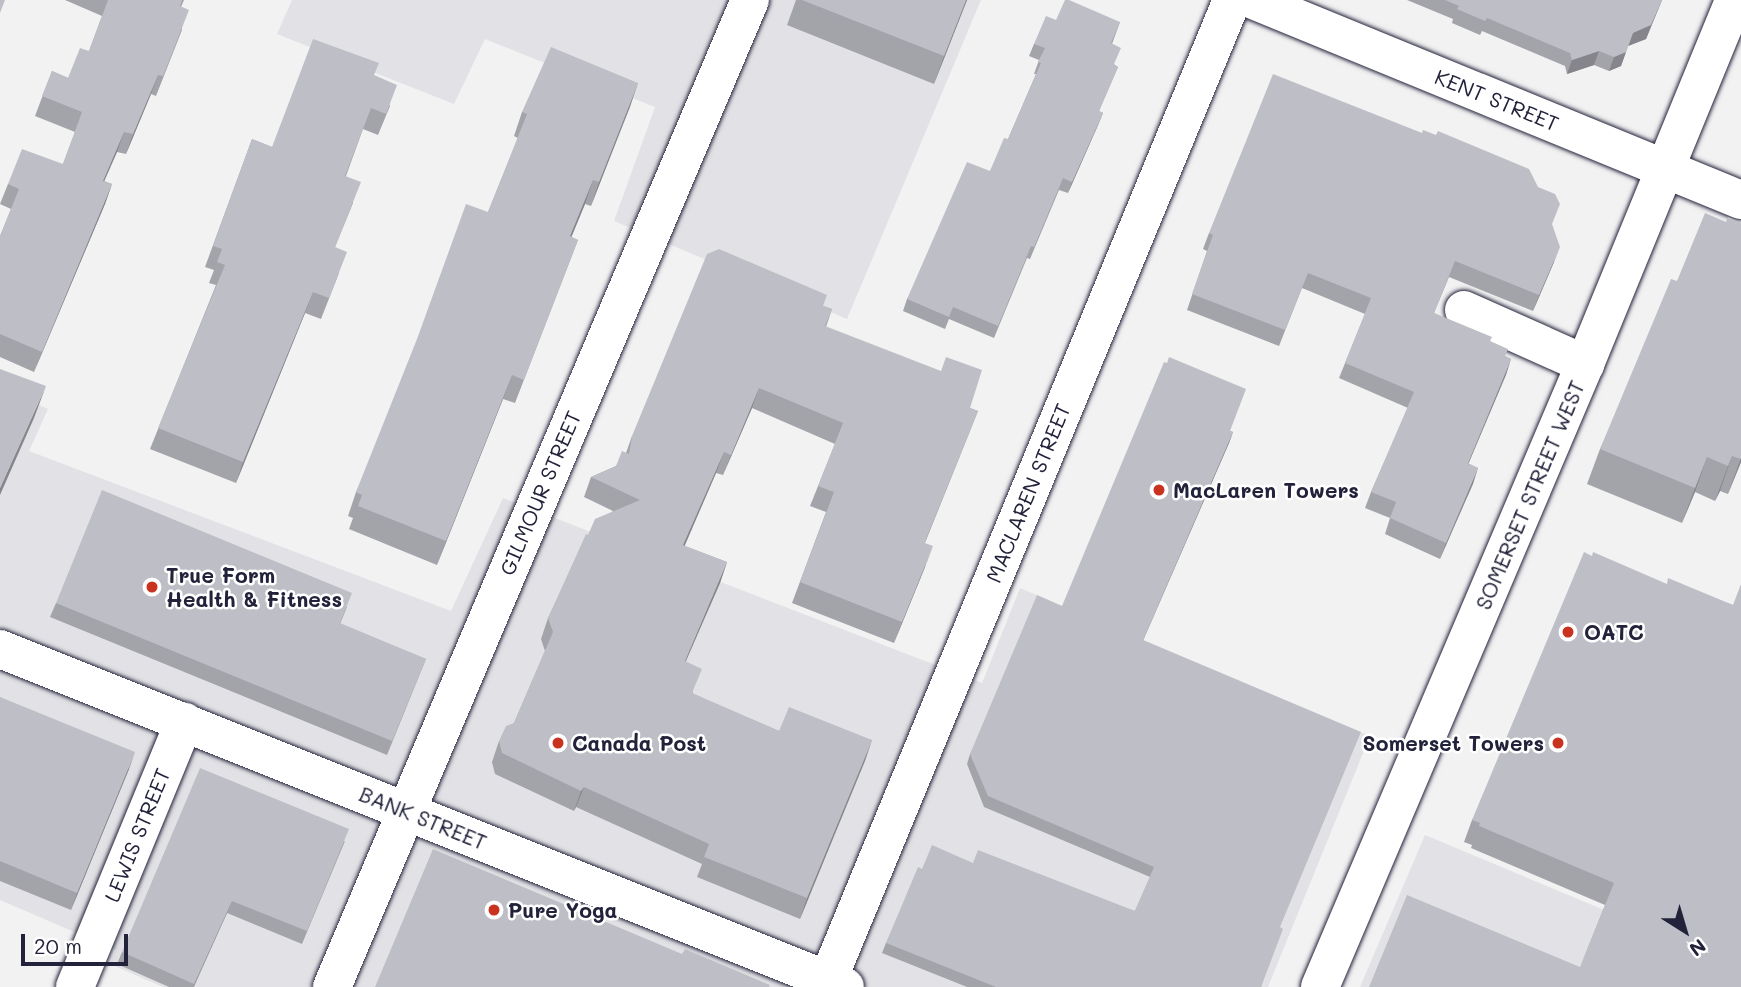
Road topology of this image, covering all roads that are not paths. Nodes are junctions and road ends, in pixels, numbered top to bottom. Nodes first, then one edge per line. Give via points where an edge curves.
1 (750, 0) edge
2 (1232, 0) edge
3 (1254, 0) edge
4 (1734, 0) edge
5 (1665, 169) junction
6 (1741, 200) edge
7 (1464, 310) dead end
8 (1585, 364) junction
9 (0, 649) edge
10 (184, 722) junction
11 (406, 809) junction
12 (833, 985) edge
13 (75, 987) edge
14 (332, 987) edge
15 (1320, 987) edge

1 - 11 street, GILMOUR STREET
2 - 12 street, MACLAREN STREET
3 - 5 street, KENT STREET
4 - 5 street, SOMERSET STREET WEST
5 - 6 street, KENT STREET
5 - 8 street, SOMERSET STREET WEST
7 - 8 street
8 - 15 street, SOMERSET STREET WEST
9 - 10 street, BANK STREET
10 - 11 street, BANK STREET
10 - 13 street, LEWIS STREET
11 - 12 street, BANK STREET
11 - 14 street, GILMOUR STREET

